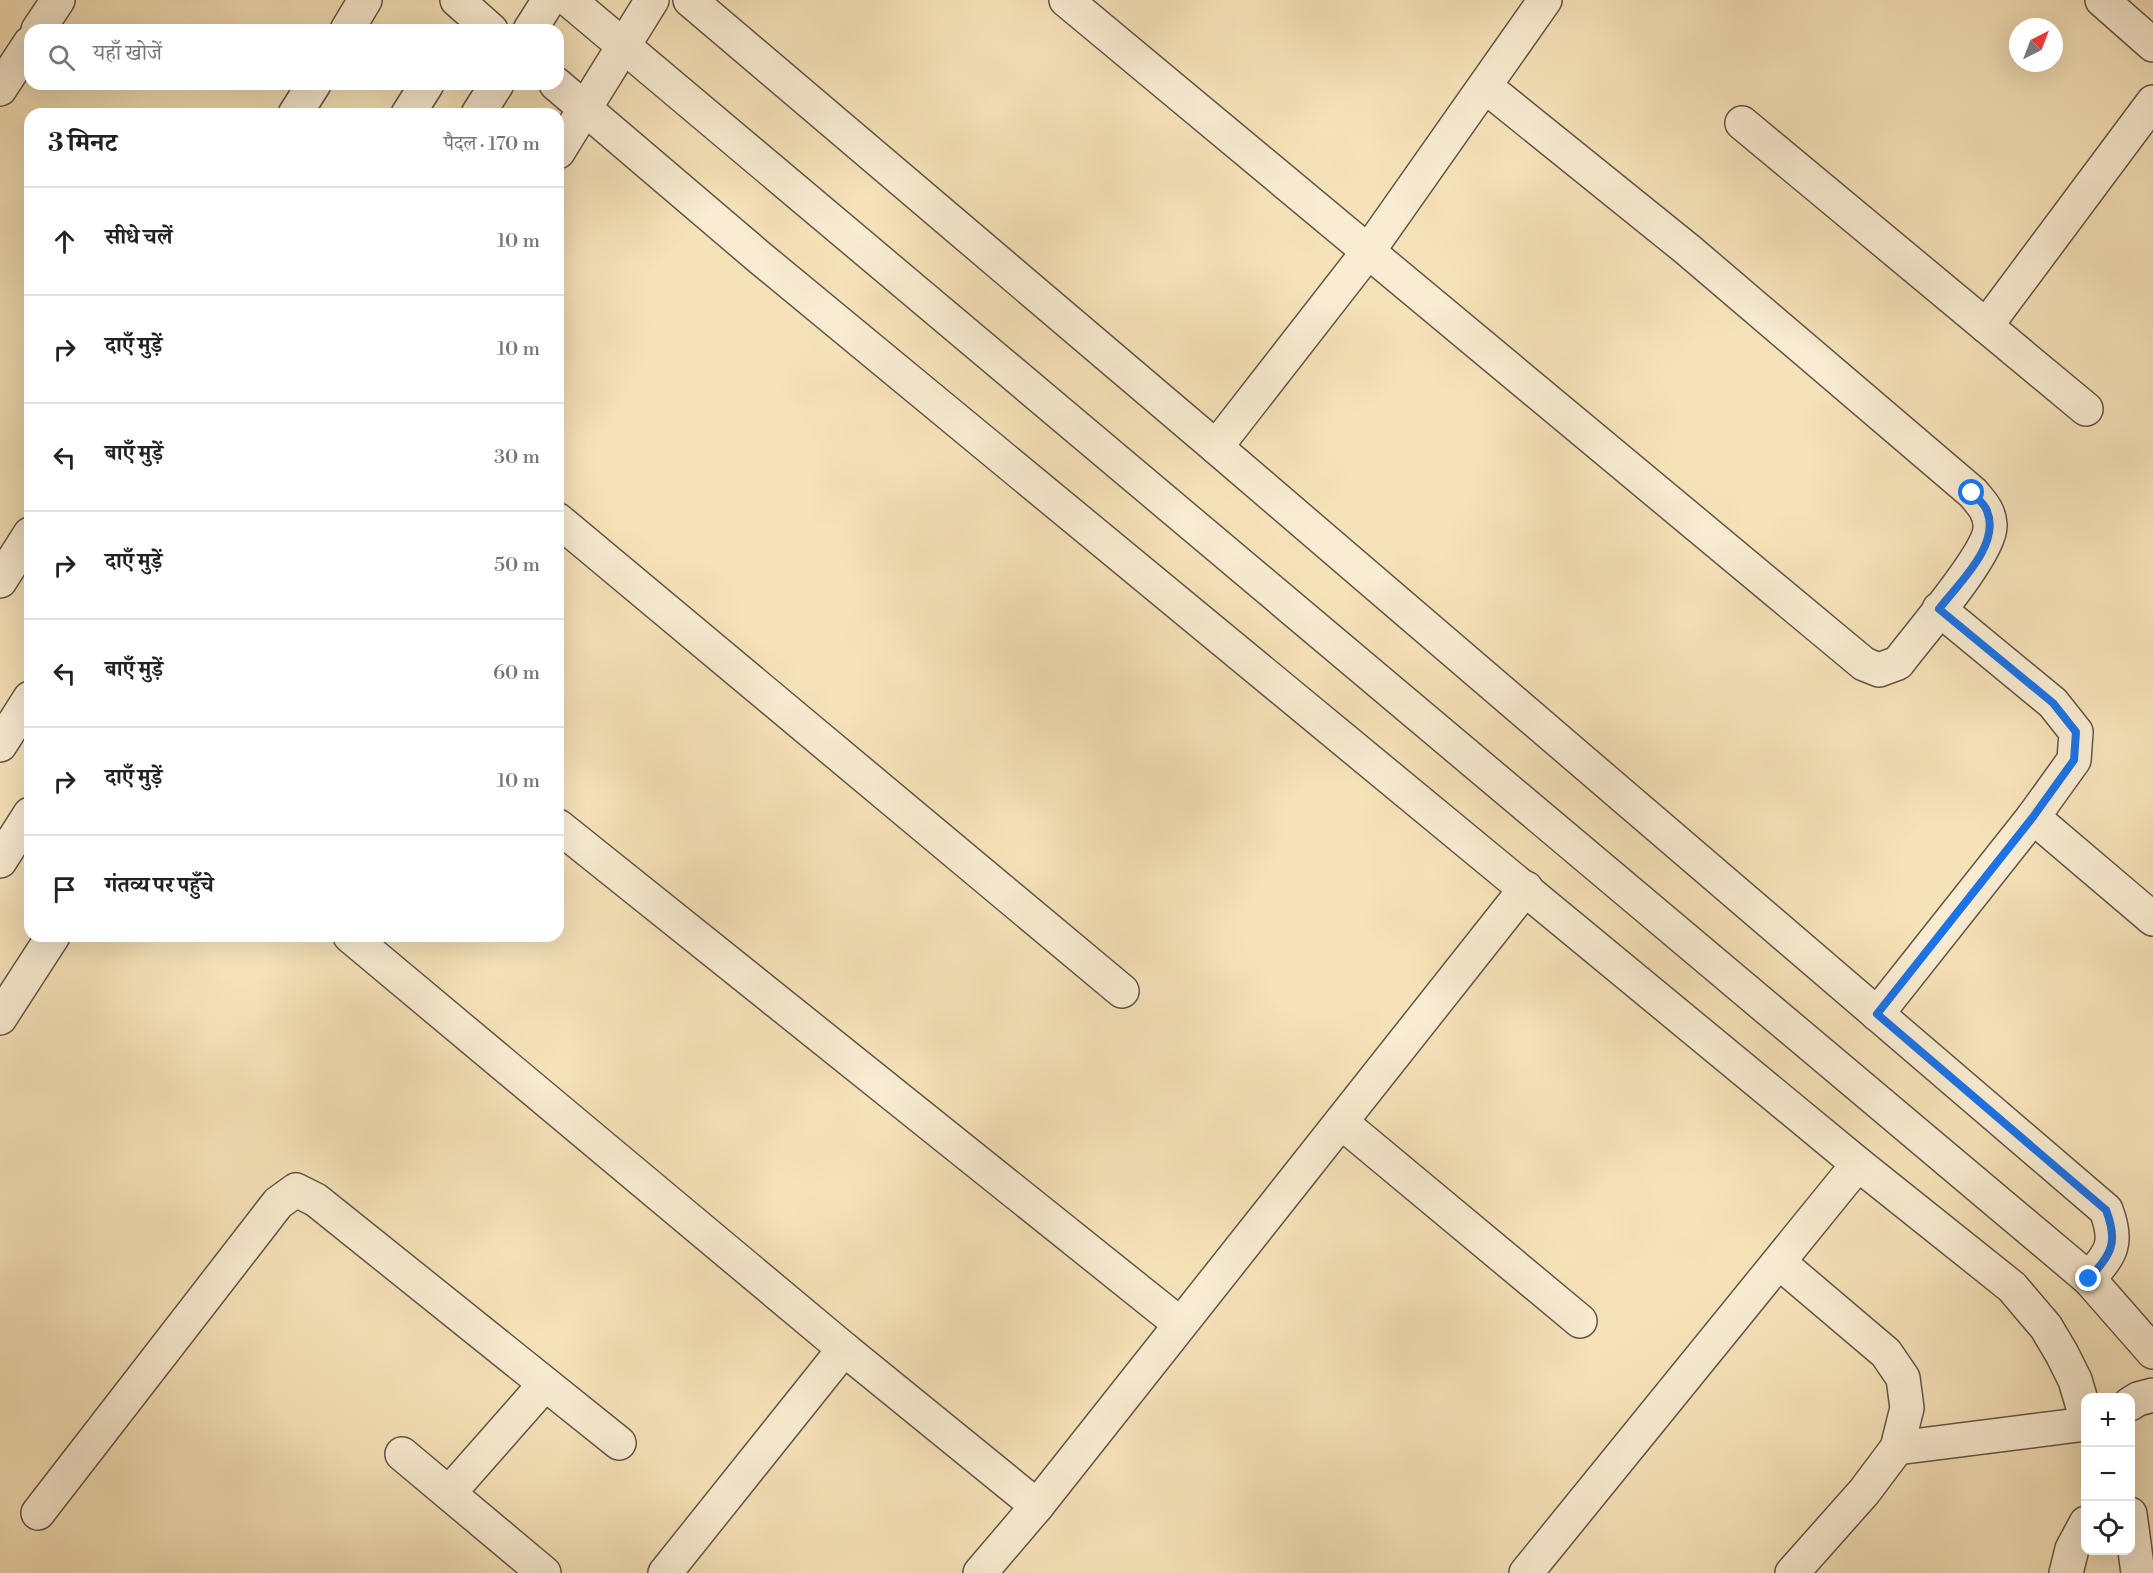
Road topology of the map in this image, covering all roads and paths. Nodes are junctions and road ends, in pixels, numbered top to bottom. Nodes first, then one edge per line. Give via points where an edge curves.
1 (58, 0) edge
2 (365, 0) edge
3 (549, 0) edge
4 (569, 0) edge
5 (652, 0) edge
6 (690, 0) edge
7 (1066, 0) edge
8 (1545, 0) edge
9 (2102, 0) edge
10 (42, 24) edge
11 (350, 24) edge
12 (534, 24) edge
13 (2153, 45) edge
14 (625, 47) junction
15 (24, 52) edge
16 (1486, 87) junction
17 (0, 89) edge
18 (310, 90) edge
19 (423, 90) edge
20 (493, 90) edge
21 (563, 90) edge
22 (2153, 102) edge
23 (299, 108) edge
24 (412, 108) edge
25 (482, 108) edge
26 (585, 108) junction
27 (1742, 123) dead end
28 (564, 142) edge
29 (1367, 253) junction
30 (1986, 326) junction
31 (2086, 409) dead end
32 (1216, 447) junction
33 (564, 525) edge
34 (24, 543) edge
35 (0, 581) edge
36 (1939, 609) junction
37 (24, 707) edge
38 (0, 745) edge
39 (2033, 817) junction
40 (24, 823) edge
41 (564, 831) edge
42 (0, 861) edge
43 (1526, 888) junction
44 (2153, 920) edge
45 (49, 942) edge
46 (357, 942) edge
47 (1122, 991) dead end
48 (1877, 1014) junction
49 (0, 1018) edge
50 (1341, 1122) junction
51 (1858, 1164) junction
52 (1780, 1263) junction
53 (2089, 1279) junction
54 (1580, 1320) dead end
55 (1180, 1324) junction
56 (2151, 1348) edge
57 (844, 1349) junction
58 (545, 1384) junction
59 (2153, 1395) edge
60 (2135, 1401) edge
61 (2081, 1402) edge
62 (2081, 1425) edge
63 (619, 1443) dead end
64 (1897, 1448) junction
65 (402, 1454) dead end
66 (449, 1493) junction
67 (1037, 1506) junction
68 (38, 1513) dead end
69 (2135, 1514) edge
70 (2153, 1519) edge
71 (2081, 1531) edge
72 (2135, 1550) edge
73 (544, 1573) edge
74 (665, 1573) edge
75 (980, 1573) edge
76 (1526, 1573) edge
77 (1792, 1573) edge
78 (2066, 1573) edge
79 (2138, 1573) edge

1 - 10 street
2 - 11 street
3 - 12 street
4 - 14 street
5 - 14 street
6 - 32 street
7 - 29 street
8 - 16 street
9 - 13 street
14 - 26 street
14 - 53 street
15 - 17 street
16 - 29 street
16 - 36 street via 1687,249 1987,509 1991,526 1987,541
18 - 23 street
19 - 24 street
20 - 25 street
21 - 26 street
22 - 30 street
26 - 28 street
26 - 43 street via 759,257
27 - 30 street
29 - 32 street
29 - 36 street via 1864,664 1879,670 1898,663
30 - 31 street
32 - 48 street
33 - 47 street
34 - 35 street
36 - 39 street via 2053,703 2076,732 2074,760
37 - 38 street
39 - 44 street
39 - 48 street
40 - 42 street
41 - 55 street
43 - 50 street
43 - 51 street
45 - 49 street
46 - 57 street
48 - 53 street via 2106,1210 2114,1230 2110,1254
50 - 54 street
50 - 55 street
51 - 52 street
51 - 61 street via 2012,1287 2046,1327 2075,1380
52 - 64 street via 1886,1353 1903,1378 1907,1408
52 - 76 street
53 - 56 street
55 - 67 street
57 - 67 street
57 - 74 street
58 - 63 street
58 - 66 street
58 - 68 street via 316,1200 296,1190 278,1203
59 - 60 street
62 - 64 street
64 - 77 street via 1864,1492
65 - 66 street
66 - 73 street
67 - 75 street
69 - 70 street
71 - 78 street
72 - 79 street

